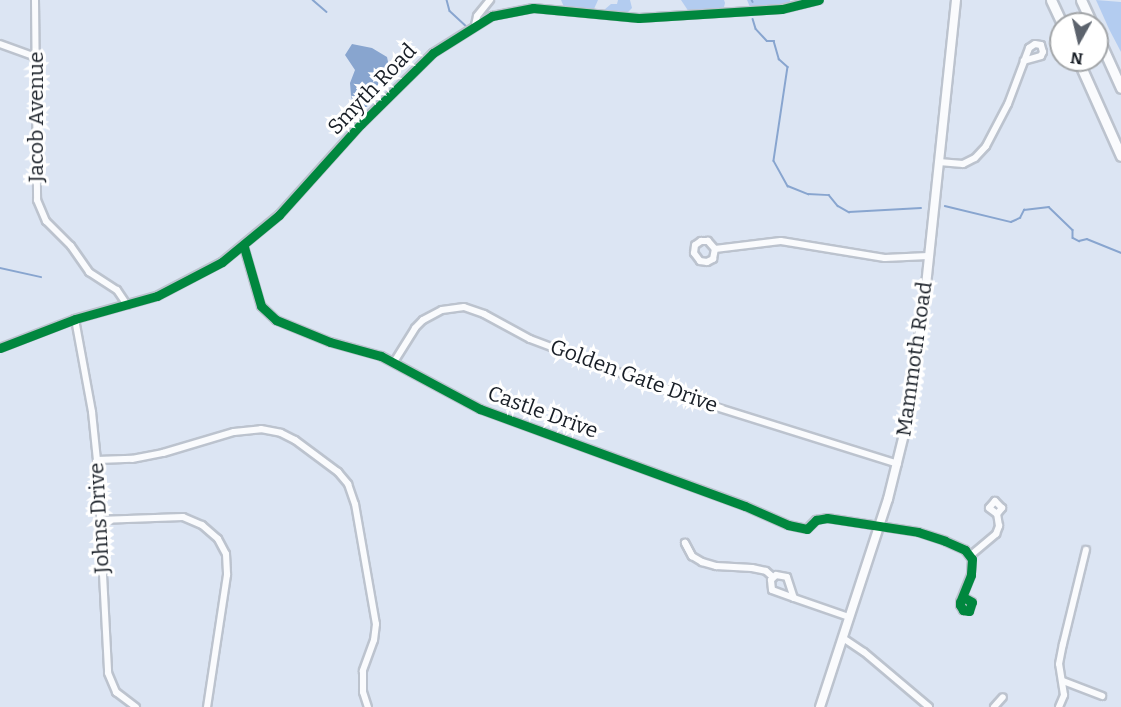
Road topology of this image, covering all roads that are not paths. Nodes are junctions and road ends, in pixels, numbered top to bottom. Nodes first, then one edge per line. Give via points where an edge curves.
1 (35, 0) edge
2 (490, 0) edge
3 (819, 0) edge
4 (956, 0) edge
5 (475, 25) junction
6 (0, 44) edge
7 (36, 57) junction
8 (1024, 61) dead end
9 (1109, 62) edge
10 (1083, 72) edge
11 (1121, 88) edge
12 (1121, 156) edge
13 (939, 162) junction
14 (244, 247) junction
15 (715, 249) dead end
16 (928, 256) junction
17 (127, 305) junction
18 (75, 319) junction
19 (0, 348) edge
20 (394, 362) junction
21 (97, 460) junction
22 (898, 464) junction
23 (997, 514) dead end
24 (99, 520) junction
25 (879, 526) junction
26 (1086, 550) dead end
27 (971, 555) junction
28 (692, 556) dead end
29 (773, 578) junction
30 (963, 597) dead end
31 (794, 598) junction
32 (849, 617) junction
33 (843, 638) junction
34 (1063, 681) junction
35 (1102, 696) dead end
36 (1003, 697) dead end
37 (136, 707) edge
38 (207, 707) edge
39 (368, 707) edge
40 (820, 707) edge
41 (929, 707) edge
42 (994, 707) edge
43 (1059, 707) edge

1 - 7 street, Jacob Avenue
2 - 5 street
3 - 5 street, Smyth Road via 782,9 633,18 523,8
4 - 13 main road, Mammoth Road
5 - 14 street, Smyth Road via 425,60
6 - 7 street
7 - 17 street, Jacob Avenue via 37,200 53,230 97,279 124,296
8 - 13 street via 986,146 963,164
9 - 11 highway
10 - 12 highway
13 - 16 main road, Mammoth Road
14 - 17 street, Smyth Road via 176,288
14 - 20 street, Castle Drive via 257,296 267,314 300,331
15 - 16 street via 781,241 885,258
16 - 22 main road, Mammoth Road via 915,373
17 - 18 street, Smyth Road
18 - 19 street, Smyth Road
18 - 21 street, Johns Drive
20 - 22 street, Golden Gate Drive via 423,320 442,310 464,307 530,339 684,397
20 - 25 street, Castle Drive via 480,409 788,525 807,529 816,520 827,518
21 - 24 street, Johns Drive
21 - 39 street via 132,459 234,432 261,429 288,436 338,472 356,504 376,624 363,671
22 - 25 main road, Mammoth Road
23 - 27 street via 996,534
24 - 37 street, Johns Drive via 108,673 116,692
24 - 38 street via 183,517 202,525 218,539 225,554 227,575
25 - 27 street, Castle Drive via 932,536
25 - 32 main road, Mammoth Road
26 - 34 street via 1059,663
27 - 30 street via 973,568
28 - 29 street via 716,566 766,571
29 - 31 street via 772,590
29 - 31 street via 779,574 787,577
31 - 32 street
32 - 33 main road, Mammoth Road
33 - 40 main road, Mammoth Road
33 - 41 street
34 - 35 street
34 - 43 street via 1064,695
36 - 42 street

